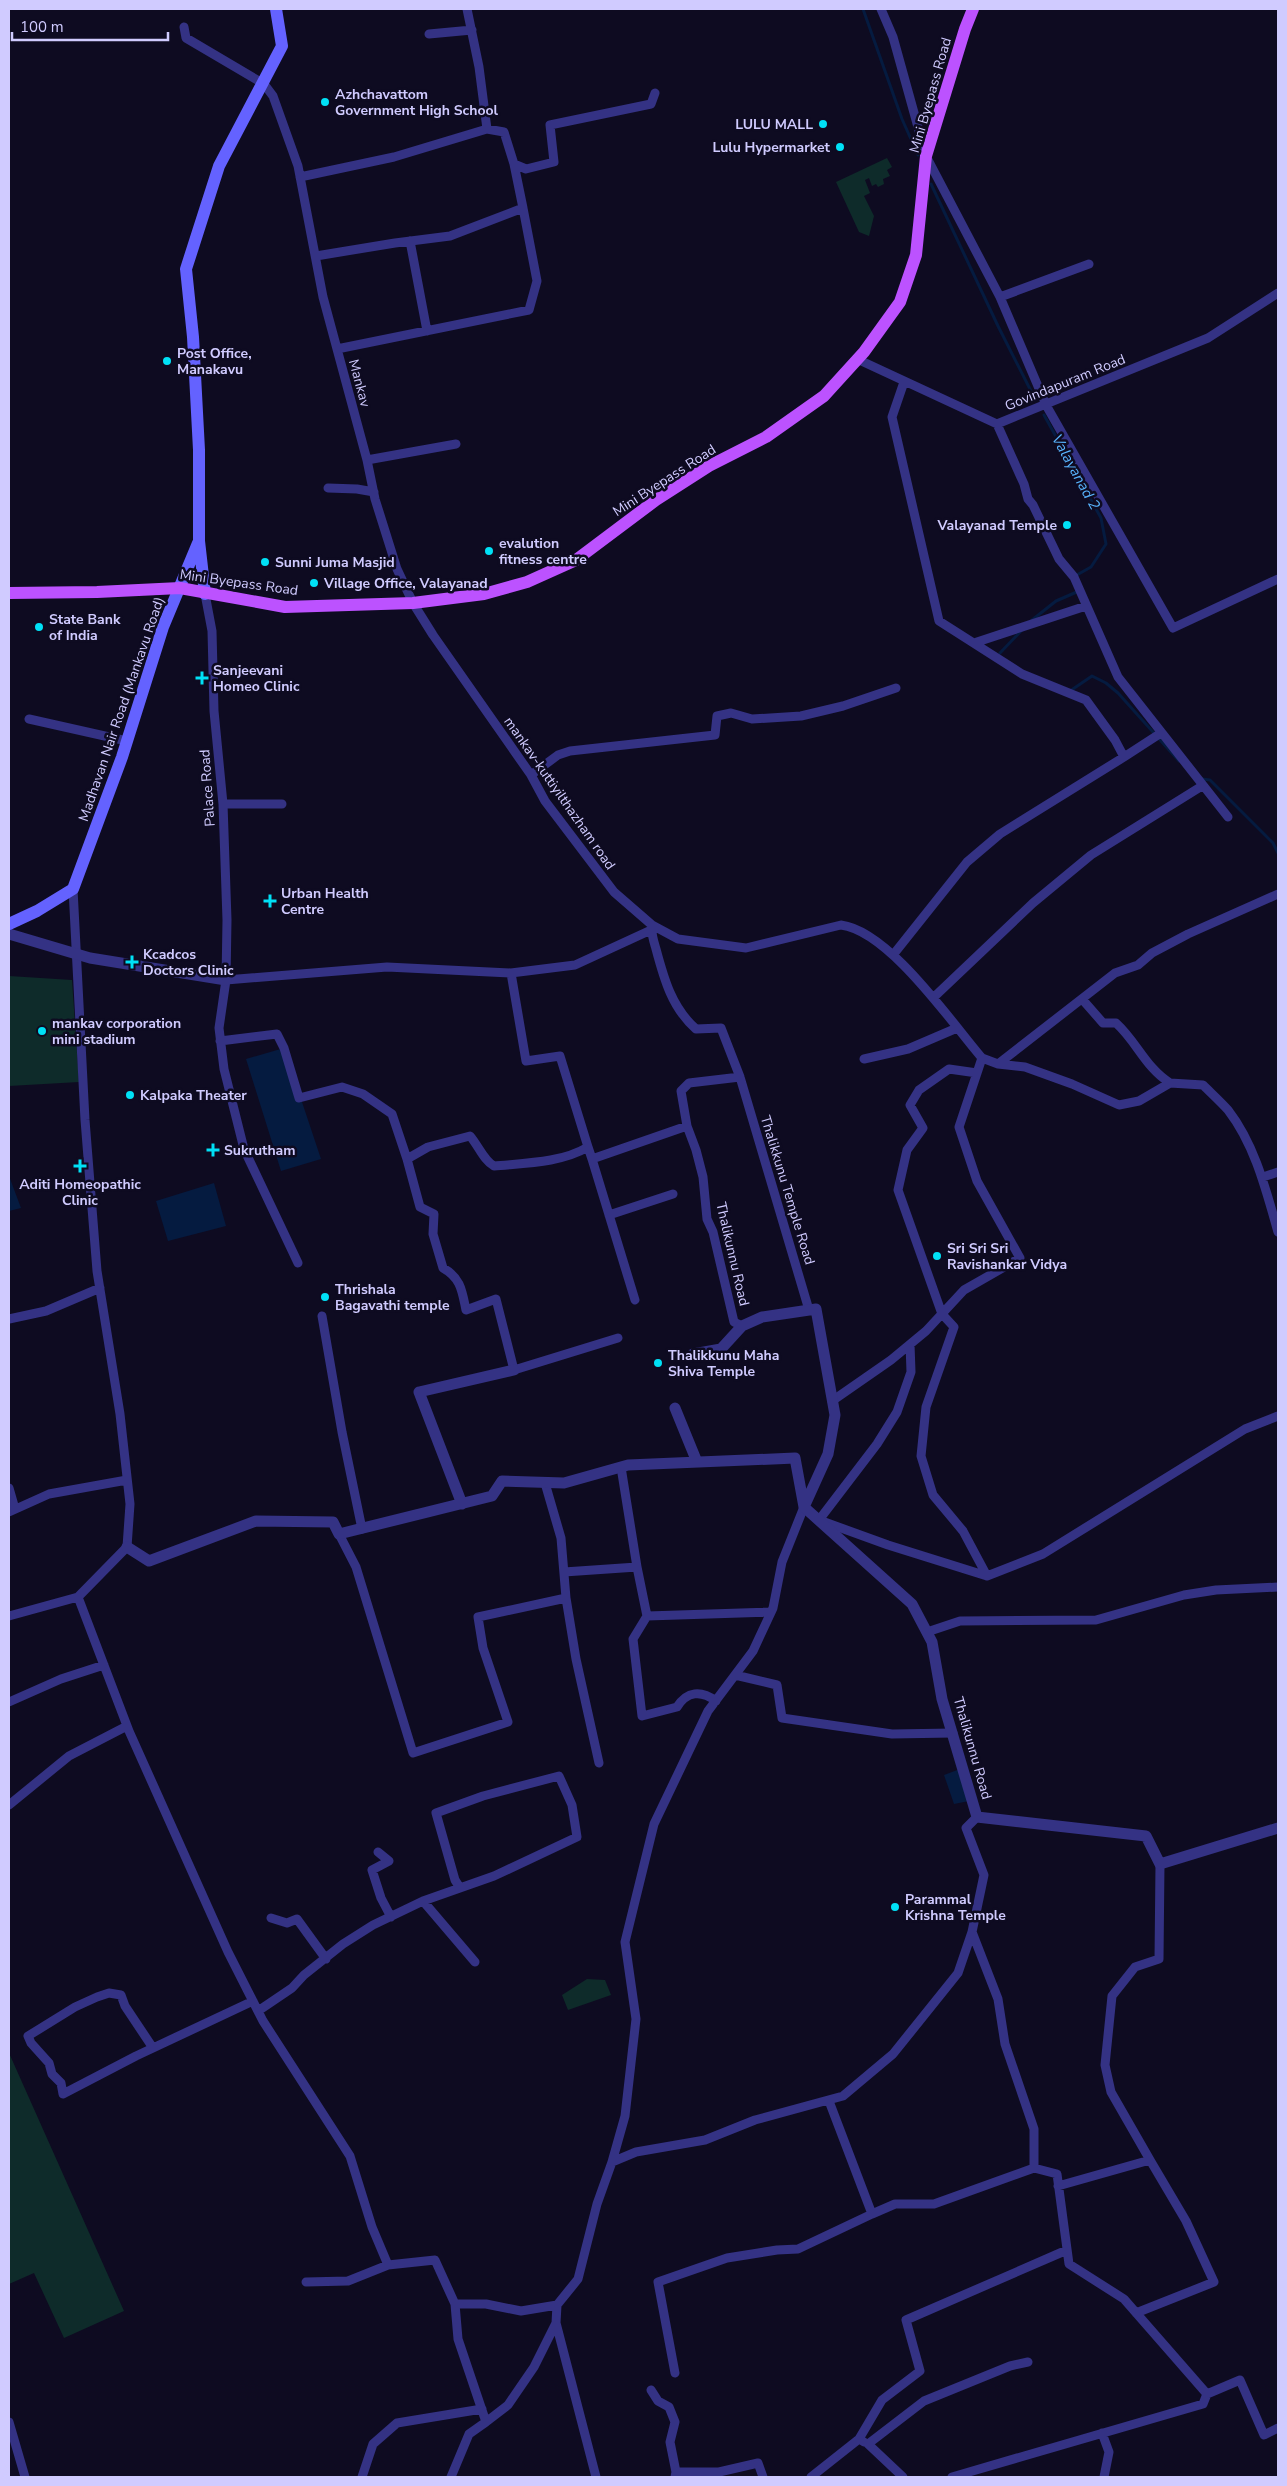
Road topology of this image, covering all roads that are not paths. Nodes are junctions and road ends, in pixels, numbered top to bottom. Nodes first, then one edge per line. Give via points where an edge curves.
1 (276, 9) edge
2 (467, 9) edge
3 (881, 9) edge
4 (973, 9) edge
5 (184, 27) dead end
6 (472, 30) junction
7 (429, 34) dead end
8 (264, 84) junction
9 (656, 93) dead end
10 (487, 128) junction
11 (926, 156) junction
12 (514, 164) junction
13 (300, 177) junction
14 (523, 208) junction
15 (410, 241) junction
16 (316, 256) junction
17 (1089, 264) dead end
18 (1278, 293) edge
19 (1000, 297) junction
20 (427, 331) junction
21 (337, 349) junction
22 (857, 359) junction
23 (904, 382) junction
24 (1046, 405) junction
25 (997, 424) junction
26 (456, 444) dead end
27 (367, 460) junction
28 (328, 488) dead end
29 (374, 492) junction
30 (199, 541) junction
31 (1278, 579) edge
32 (180, 588) junction
33 (9, 593) edge
34 (205, 594) junction
35 (413, 603) junction
36 (1086, 606) junction
37 (974, 643) junction
38 (896, 688) dead end
39 (29, 719) dead end
40 (1161, 733) junction
41 (127, 741) junction
42 (1124, 757) junction
43 (531, 776) junction
44 (1202, 786) junction
45 (223, 804) junction
46 (282, 804) dead end
47 (1228, 817) dead end
48 (73, 889) junction
49 (1278, 894) edge
50 (9, 924) edge
51 (652, 928) junction
52 (9, 934) edge
53 (75, 952) junction
54 (893, 955) junction
55 (511, 973) junction
56 (226, 980) junction
57 (933, 998) junction
58 (1082, 999) junction
59 (957, 1028) junction
60 (220, 1041) junction
61 (982, 1058) junction
62 (864, 1059) dead end
63 (998, 1064) junction
64 (977, 1073) junction
65 (740, 1077) junction
66 (1170, 1083) junction
67 (687, 1126) junction
68 (588, 1147) junction
69 (592, 1158) junction
70 (407, 1159) junction
71 (1278, 1172) edge
72 (1263, 1177) junction
73 (673, 1194) dead end
74 (609, 1215) junction
75 (1278, 1232) edge
76 (298, 1263) dead end
77 (100, 1288) junction
78 (635, 1300) dead end
79 (809, 1310) junction
80 (942, 1314) junction
81 (322, 1316) dead end
82 (9, 1319) edge
83 (742, 1326) junction
84 (618, 1338) dead end
85 (910, 1344) junction
86 (693, 1354) dead end
87 (514, 1370) junction
88 (832, 1401) junction
89 (675, 1408) dead end
90 (1278, 1416) edge
91 (696, 1462) junction
92 (620, 1467) junction
93 (127, 1480) junction
94 (544, 1482) junction
95 (9, 1488) edge
96 (462, 1504) junction
97 (804, 1507) junction
98 (12, 1510) edge
99 (819, 1520) junction
100 (362, 1529) junction
101 (340, 1534) junction
102 (128, 1548) junction
103 (637, 1567) junction
104 (564, 1572) junction
105 (987, 1576) junction
106 (1278, 1587) edge
107 (78, 1598) junction
108 (566, 1598) junction
109 (771, 1612) junction
110 (9, 1616) edge
111 (647, 1616) junction
112 (926, 1632) junction
113 (104, 1665) junction
114 (735, 1675) junction
115 (716, 1701) junction
116 (9, 1702) edge
117 (127, 1726) junction
118 (952, 1733) junction
119 (599, 1763) dead end
120 (9, 1804) edge
121 (977, 1818) junction
122 (1278, 1828) edge
123 (378, 1852) dead end
124 (1160, 1864) junction
125 (460, 1888) junction
126 (422, 1901) junction
127 (391, 1916) junction
128 (271, 1918) dead end
129 (972, 1932) junction
130 (326, 1959) junction
131 (475, 1962) dead end
132 (253, 2001) junction
133 (258, 2011) junction
134 (153, 2048) junction
135 (829, 2101) junction
136 (1150, 2160) junction
137 (612, 2162) junction
138 (1034, 2168) junction
139 (1058, 2186) junction
140 (872, 2214) junction
141 (1067, 2250) junction
142 (388, 2266) junction
143 (306, 2282) dead end
144 (455, 2304) junction
145 (557, 2305) junction
146 (1136, 2313) junction
147 (556, 2323) junction
148 (1028, 2362) dead end
149 (675, 2373) dead end
150 (651, 2390) dead end
151 (1207, 2394) junction
152 (482, 2409) junction
153 (9, 2422) edge
154 (486, 2422) junction
155 (1278, 2428) edge
156 (1102, 2433) junction
157 (859, 2439) junction
158 (868, 2444) junction
159 (675, 2475) edge
160 (25, 2477) edge
161 (362, 2477) edge
162 (451, 2477) edge
163 (596, 2477) edge
164 (763, 2477) edge
165 (811, 2477) edge
166 (903, 2477) edge
167 (952, 2477) edge
168 (1104, 2477) edge

1 - 8 main road, Madhavan Nair Road (Mankavu Road) via 282,46
2 - 6 street
3 - 11 street via 893,37
4 - 11 main road, Mini Byepass Road
5 - 8 street via 186,38
6 - 7 street
6 - 10 street
8 - 13 street, Mankav via 273,96
8 - 30 main road, Madhavan Nair Road (Mankavu Road) via 219,166 186,270 198,431
9 - 12 street via 651,104 550,126 554,162 526,169
10 - 12 street via 504,132
10 - 13 street via 394,157
11 - 19 street
11 - 22 main road, Mini Byepass Road via 916,254 900,302
12 - 14 street
13 - 16 street, Mankav
14 - 15 street via 450,236
14 - 20 street via 536,282 529,310
15 - 16 street
15 - 20 street
16 - 21 street, Mankav
17 - 19 street
18 - 24 street, Govindapuram Road via 1208,338
19 - 24 street
20 - 21 street
21 - 27 street, Mankav
22 - 23 street, Govindapuram Road
22 - 35 main road, Mini Byepass Road via 824,396 766,437 710,466 656,500 576,560 528,582 484,594
23 - 25 street, Govindapuram Road
23 - 37 street via 892,417 939,621
24 - 25 street, Govindapuram Road
24 - 31 street via 1173,628
25 - 36 street via 1028,499 1058,559 1074,577
26 - 27 street
27 - 29 street, Mankav
28 - 29 street
29 - 35 street, Mankav via 397,569
30 - 32 main road, Madhavan Nair Road (Mankavu Road)
30 - 34 main road, Madhavan Nair Road (Mankavu Road)
32 - 33 main road, Mini Byepass Road
32 - 34 main road, Mini Byepass Road
32 - 41 main road, Madhavan Nair Road (Mankavu Road) via 163,627
34 - 35 main road, Mini Byepass Road via 284,607
34 - 45 street, Palace Road via 212,631 214,711
35 - 43 street, mankav-kuttiyilthazham road
36 - 37 street
36 - 40 street via 1118,677
37 - 42 street via 1022,674 1086,700
38 - 43 street via 801,716 752,719 731,713 717,716 715,736 570,751 558,755
39 - 41 street
40 - 42 street
40 - 44 street
41 - 48 main road, Madhavan Nair Road (Mankavu Road)
42 - 54 street via 1000,834 967,862
43 - 51 street, mankav-kuttiyilthazham road via 545,801 614,892
44 - 47 street
44 - 57 street via 1091,855 1033,904
45 - 46 street
45 - 56 street, Palace Road
48 - 50 main road
48 - 53 street
49 - 58 street via 1152,953 1138,965 1115,973
51 - 54 street, mankav-kuttiyilthazham road via 678,939 746,948 842,925 852,926
51 - 55 street via 575,965
51 - 65 street via 666,985 681,1013 696,1030 721,1028
52 - 53 street
53 - 56 street via 90,958
53 - 77 street
54 - 57 street, mankav-kuttiyilthazham road
55 - 56 street via 387,967
55 - 68 street via 526,1061 560,1056
56 - 60 street, Palace Road via 218,1028
57 - 59 street, mankav-kuttiyilthazham road
58 - 63 street
58 - 66 street via 1102,1023 1116,1023 1125,1031 1157,1074
59 - 61 street, mankav-kuttiyilthazham road
59 - 62 street via 908,1049
60 - 70 street via 277,1034 299,1098 342,1087 363,1094 392,1114
60 - 76 street, Palace Road via 244,1149
61 - 63 street, mankav-kuttiyilthazham road
61 - 64 street
63 - 66 street, mankav-kuttiyilthazham road via 1026,1067 1119,1105 1140,1101
64 - 80 street via 960,1127 977,1181 1020,1258 964,1290
64 - 80 street via 949,1069 920,1090 910,1104 923,1128 907,1150 898,1190
65 - 67 street, Thalikunnu Road via 690,1083 681,1091
65 - 79 street, Thalikkunu Temple Road
66 - 72 street via 1203,1085 1228,1111
67 - 69 street
67 - 83 street, Thalikunnu Road via 696,1150 707,1218 714,1232 734,1322
68 - 69 street
68 - 70 street via 578,1153 540,1161 494,1166 488,1163 470,1136 428,1147
69 - 74 street
70 - 87 street via 420,1207 434,1214 433,1234 443,1268 454,1274 461,1287 466,1310 496,1299
71 - 72 street
72 - 75 street
73 - 74 street
74 - 78 street
77 - 82 street via 46,1311
77 - 93 street
79 - 83 street via 762,1317
79 - 88 street via 816,1309
80 - 85 street
80 - 105 street via 954,1327 926,1407 922,1456 933,1495 963,1530
81 - 100 street
83 - 86 street via 721,1349
84 - 87 street
85 - 88 street
85 - 99 street via 911,1372 897,1412 877,1444
87 - 96 street via 419,1392
88 - 97 street via 835,1416 828,1454
89 - 91 street
90 - 105 street via 1245,1429 1043,1554
91 - 92 street
91 - 97 street via 795,1458
92 - 94 street via 564,1483
92 - 103 street
93 - 98 street via 49,1494
93 - 102 street via 130,1504
94 - 96 street via 502,1481 492,1496
94 - 104 street via 561,1538
95 - 98 street
96 - 100 street
97 - 99 street, Thalikunnu Road
97 - 109 street via 782,1562
99 - 105 street
99 - 112 street, Thalikunnu Road via 912,1604
100 - 101 street
101 - 102 street via 333,1522 256,1521 149,1561
101 - 108 street via 356,1567 413,1753 508,1722 483,1648 478,1617
102 - 107 street
103 - 104 street
103 - 111 street
104 - 108 street
106 - 112 street via 1184,1595 1096,1620 960,1621
107 - 110 street
107 - 113 street
108 - 119 street
109 - 111 street
109 - 114 street via 753,1651
111 - 115 street via 633,1639 642,1716 677,1706 683,1697 693,1693 706,1694
112 - 118 street, Thalikunnu Road via 932,1642
113 - 116 street via 61,1679
113 - 117 street
114 - 115 street
114 - 118 street via 777,1685 782,1718 892,1734
115 - 137 street via 708,1711 654,1824 625,1942 636,2020 625,2116
117 - 120 street via 69,1756
117 - 132 street
118 - 121 street, Thalikunnu Road
121 - 124 street, Thalikunnu Road via 1146,1836
121 - 129 street via 966,1828 984,1875
122 - 124 street
123 - 127 street via 388,1861 372,1870
124 - 136 street via 1158,1959 1135,1967 1112,1996 1106,2065 1111,2092
125 - 125 street via 494,1876 577,1837 572,1805 560,1776 483,1796 436,1813 450,1865
125 - 126 street
126 - 127 street
126 - 131 street
127 - 130 street via 343,1944
128 - 130 street via 287,1923 297,1918
129 - 135 street via 958,1973 893,2054 843,2096
129 - 138 street via 998,1999 1005,2044 1034,2129
130 - 133 street
132 - 133 street
132 - 134 street
133 - 142 street via 350,2156 372,2228
134 - 134 street via 64,2094 48,2063 28,2036 75,2007 109,1993 121,1995
135 - 137 street via 755,2120 705,2140 636,2152
135 - 140 street
136 - 139 street
136 - 146 street via 1186,2221 1214,2282
137 - 145 street via 578,2279
138 - 139 street via 1057,2174
138 - 140 street via 934,2204 896,2204
139 - 141 street
140 - 149 street via 798,2249 727,2258 658,2282
141 - 146 street via 1069,2264 1124,2299
141 - 157 street via 906,2320 920,2371 882,2400
142 - 143 street via 348,2281
142 - 144 street via 435,2260
144 - 145 street via 486,2304 521,2311
144 - 152 street via 458,2339
145 - 147 street
146 - 151 street
147 - 154 street via 534,2367 508,2405
147 - 163 street
148 - 158 street via 1010,2366 924,2401
150 - 159 street via 658,2401 669,2407 675,2422 670,2442
151 - 155 street via 1240,2380 1264,2436
151 - 156 street via 1203,2404
152 - 154 street
152 - 161 street via 397,2423 372,2444
153 - 160 street
154 - 162 street via 469,2434
156 - 167 street
156 - 168 street via 1108,2452
157 - 158 street
157 - 165 street
158 - 166 street
159 - 164 street via 719,2472 758,2463

